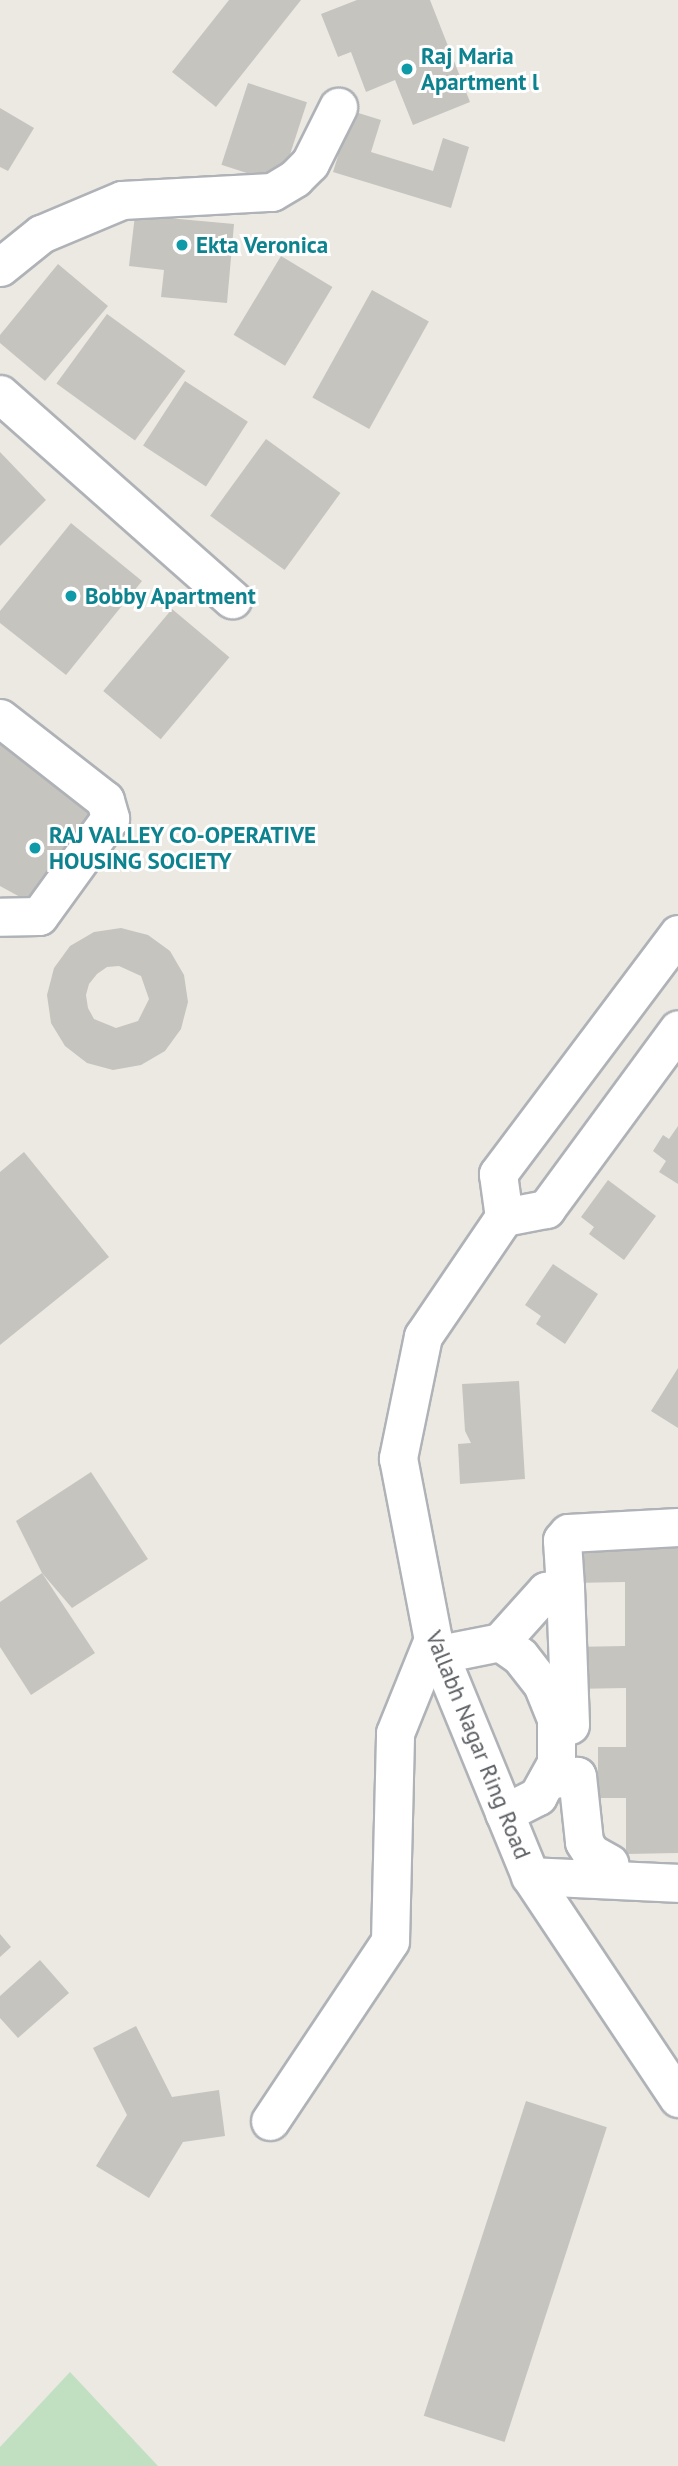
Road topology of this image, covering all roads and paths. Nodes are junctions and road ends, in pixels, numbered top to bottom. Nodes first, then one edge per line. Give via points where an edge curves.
1 (338, 107) dead end
2 (0, 267) edge
3 (0, 394) edge
4 (232, 599) dead end
5 (0, 718) edge
6 (0, 917) edge
7 (678, 934) edge
8 (678, 1029) edge
9 (504, 1217) junction
10 (678, 1527) edge
11 (565, 1587) junction
12 (500, 1642) junction
13 (436, 1646) junction
14 (571, 1742) dead end
15 (547, 1780) junction
16 (504, 1813) junction
17 (609, 1863) dead end
18 (530, 1876) junction
19 (678, 1883) edge
20 (678, 2098) edge
21 (270, 2121) dead end

1 - 2 street via 310,163 272,192 122,200 41,234
3 - 4 street
5 - 6 street via 105,800 110,818 39,916
7 - 9 street via 498,1174
8 - 9 street via 545,1209
9 - 13 street, Vallabh Nagar Ring Road via 423,1336 398,1458
10 - 11 street via 568,1533 562,1540
11 - 12 street via 546,1591
11 - 14 street
12 - 13 street
12 - 15 street via 520,1656 542,1684 556,1719 556,1763
13 - 16 street, Vallabh Nagar Ring Road
13 - 21 street via 395,1733 390,1941
15 - 16 street via 538,1796
15 - 17 street via 577,1776 584,1842 591,1853
16 - 18 street, Vallabh Nagar Ring Road
18 - 19 street
18 - 20 street, Vallabh Nagar Ring Road

